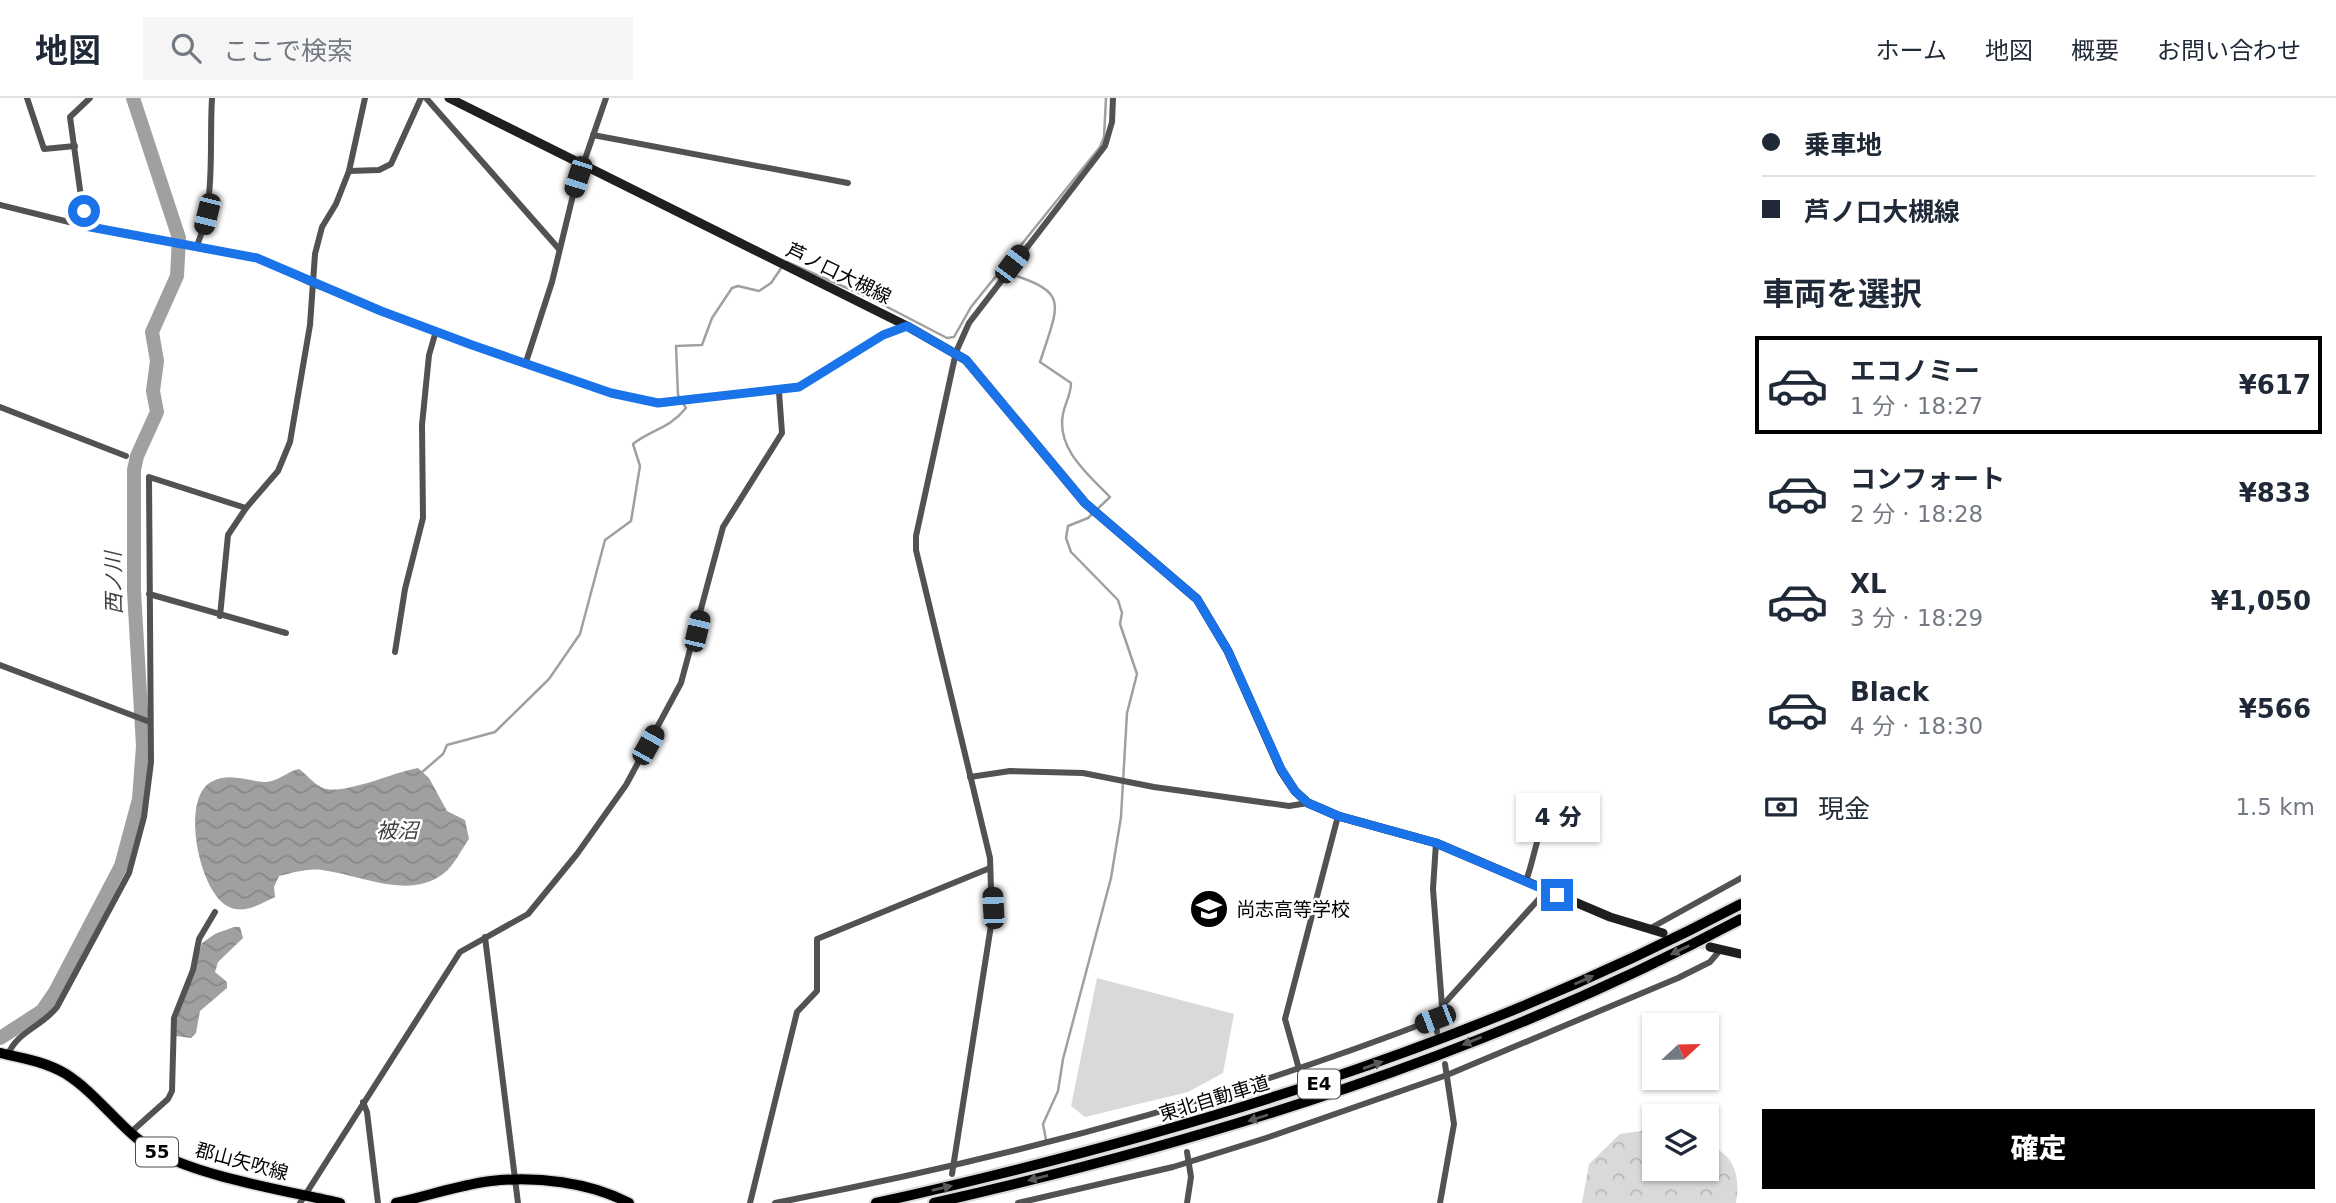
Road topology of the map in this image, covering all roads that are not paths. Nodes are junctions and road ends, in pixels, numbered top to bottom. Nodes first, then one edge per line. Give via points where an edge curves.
1 (27, 98) edge
2 (90, 98) edge
3 (212, 98) edge
4 (365, 98) edge
5 (424, 98) edge
6 (449, 98) edge
7 (607, 98) edge
8 (1113, 98) edge
9 (593, 135) junction
10 (75, 146) junction
11 (583, 162) junction
12 (349, 171) junction
13 (848, 183) dead end
14 (0, 205) edge
15 (85, 226) junction
16 (197, 246) junction
17 (559, 249) junction
18 (313, 284) junction
19 (907, 326) junction
20 (436, 331) junction
21 (956, 352) junction
22 (526, 362) junction
23 (779, 392) junction
24 (0, 407) edge
25 (126, 456) dead end
26 (246, 508) junction
27 (149, 594) junction
28 (220, 616) junction
29 (286, 633) dead end
30 (395, 652) dead end
31 (0, 665) edge
32 (150, 722) junction
33 (970, 777) junction
34 (1556, 799) dead end
35 (1308, 803) junction
36 (1338, 816) junction
37 (1436, 843) junction
38 (990, 868) junction
39 (1741, 878) edge
40 (1526, 881) junction
41 (1547, 890) junction
42 (1741, 904) edge
43 (215, 912) dead end
44 (1741, 919) edge
45 (1649, 929) junction
46 (1664, 933) tunnel mouth
47 (485, 937) junction
48 (1710, 947) tunnel mouth
49 (1721, 949) junction
50 (1738, 951) edge
51 (1442, 1006) junction
52 (1435, 1019) junction
53 (1437, 1031) dead end
54 (4, 1054) edge
55 (1445, 1064) dead end
56 (1299, 1069) junction
57 (1447, 1075) junction
58 (363, 1102) junction
59 (1179, 1104) junction
60 (1182, 1115) dead end
61 (130, 1133) junction
62 (1187, 1153) dead end
63 (1188, 1162) junction
64 (953, 1164) junction
65 (953, 1174) dead end
66 (516, 1181) junction
67 (302, 1199) edge
68 (340, 1203) edge
69 (378, 1203) edge
70 (396, 1203) edge
71 (519, 1203) edge
72 (629, 1203) edge
73 (750, 1203) edge
74 (775, 1203) edge
75 (876, 1203) edge
76 (934, 1203) edge
77 (1018, 1203) edge
78 (1187, 1203) edge
79 (1440, 1203) edge

1 - 10 street via 44,149
2 - 10 street via 71,113
3 - 16 street via 211,202
4 - 12 street
5 - 12 street via 391,164 379,170
5 - 17 street
6 - 11 main road, 芦ノ口大槻線
7 - 9 street
8 - 21 street via 1105,146 979,306
9 - 11 street
9 - 13 street
10 - 15 street
11 - 17 street
11 - 19 main road, 芦ノ口大槻線
12 - 18 street via 321,227
14 - 15 street
15 - 16 street
16 - 18 street via 257,258
17 - 22 street
18 - 20 street
18 - 26 street via 290,442 278,471
19 - 21 main road, 芦ノ口大槻線
19 - 23 street via 883,335 814,381
20 - 22 street
20 - 30 street via 422,425 423,518
21 - 33 street via 916,550
21 - 35 main road, 芦ノ口大槻線 via 991,387 1085,503 1197,599 1228,651 1281,769
22 - 23 street via 611,393 658,403
23 - 47 street via 782,433 723,527 694,643 666,712 626,785 537,905 522,920
24 - 25 street
26 - 27 street via 149,477
26 - 28 street via 226,542
27 - 28 street
27 - 32 street
28 - 29 street
31 - 32 street
32 - 54 street via 151,762 144,817 129,873 57,1007
33 - 35 street via 1010,771 1065,772 1275,804
33 - 38 street
34 - 40 street via 1543,819
35 - 36 main road, 芦ノ口大槻線
36 - 37 main road, 芦ノ口大槻線
36 - 56 street via 1285,1019
37 - 40 main road, 芦ノ口大槻線
37 - 51 street via 1433,889
38 - 64 street via 992,919
38 - 73 street via 817,939 817,991 797,1012
39 - 45 street
40 - 41 main road, 芦ノ口大槻線
41 - 45 main road, 芦ノ口大槻線
41 - 51 street
75 -> 42 highway, 東北自動車道 / E4 via 1162,1133 1323,1083 1510,1013
43 - 61 street via 199,939 193,970 174,1018 169,1099
44 -> 76 highway, 東北自動車道 / E4 via 1525,1020 1327,1095 1165,1146
45 - 46 main road, 芦ノ口大槻線
47 - 58 street via 460,952
47 - 66 street
48 - 49 main road
49 - 50 main road
49 - 57 street via 1710,962 1678,978
51 - 52 street
52 - 53 street
52 - 56 street
54 - 61 main road, 郡山矢吹線 / 55 via 66,1074
55 - 57 street
56 - 59 street
57 - 63 street
57 - 79 street via 1454,1128
58 - 67 street
58 - 69 street
59 - 60 street
59 - 64 street via 1051,1143
61 - 67 main road, 郡山矢吹線 / 55 via 186,1165
62 - 63 street
63 - 77 street
63 - 78 street
64 - 65 street
64 - 74 street
66 - 70 main road via 490,1181
66 - 71 street
66 - 72 main road via 586,1187
67 - 68 main road, 郡山矢吹線 / 55

